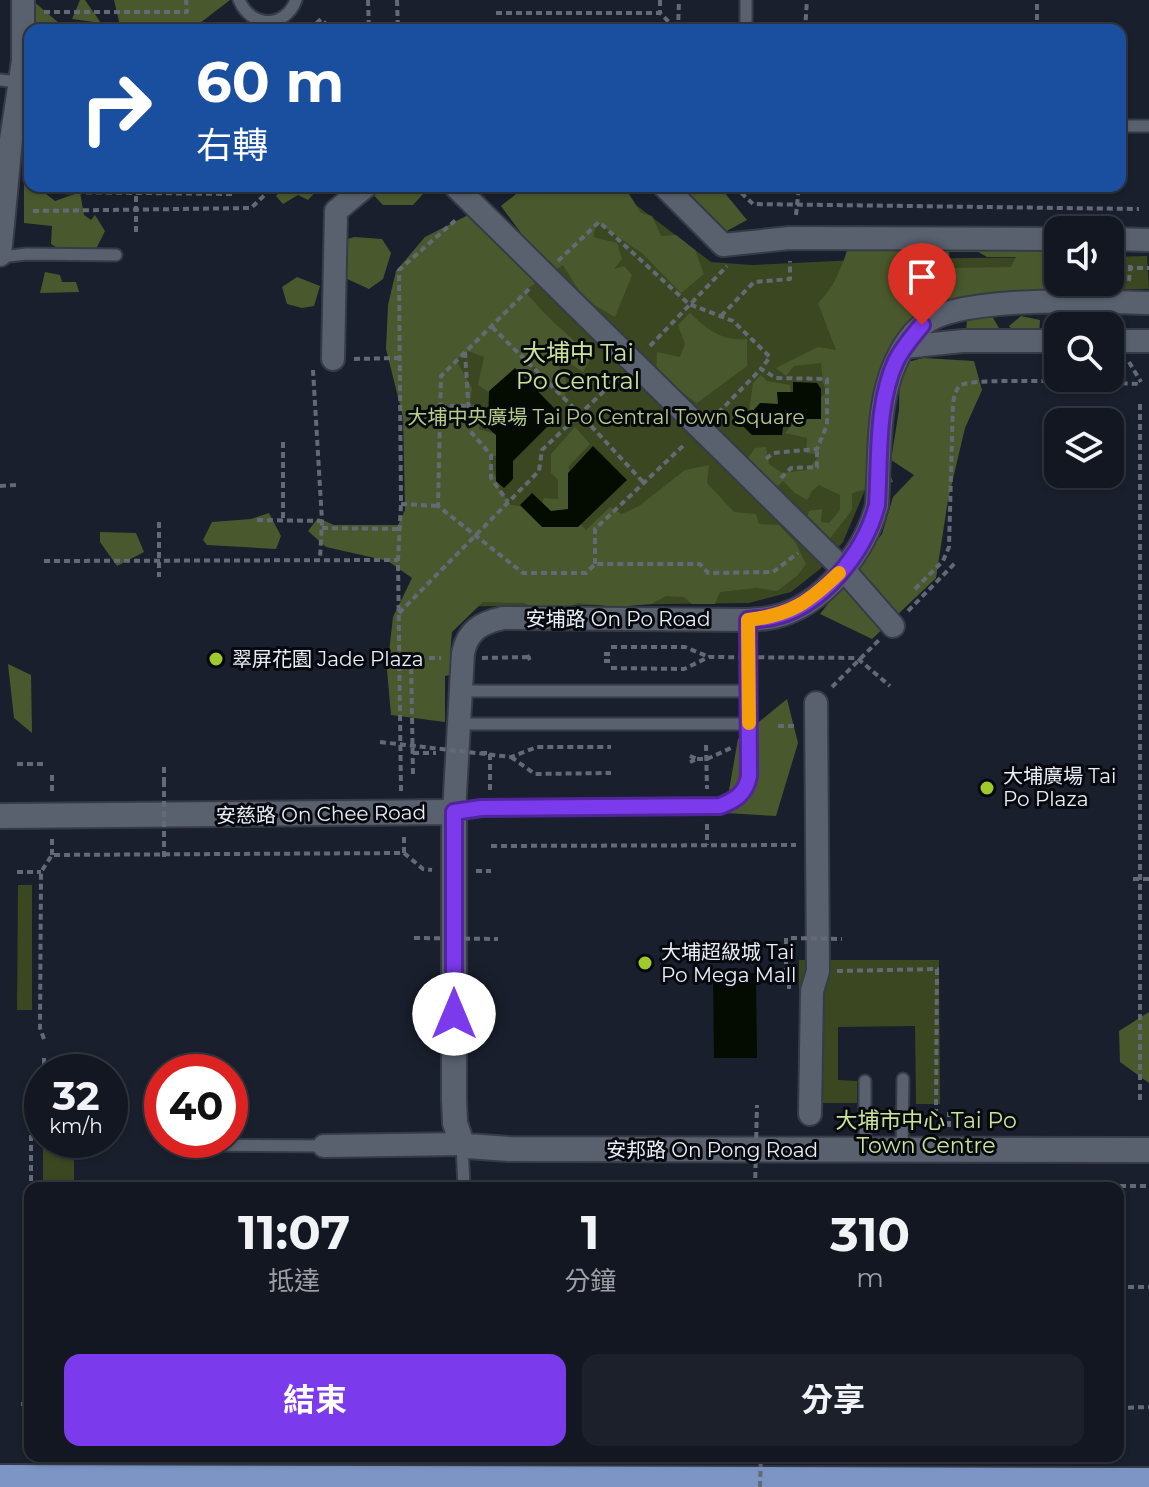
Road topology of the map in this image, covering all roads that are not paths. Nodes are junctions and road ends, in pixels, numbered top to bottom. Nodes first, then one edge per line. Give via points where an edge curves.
1 (23, 0) edge
2 (239, 0) edge
3 (296, 0) edge
4 (746, 0) edge
5 (252, 24) edge
6 (260, 24) edge
7 (746, 24) edge
8 (18, 72) edge
9 (1126, 126) edge
10 (1149, 126) edge
11 (359, 192) edge
12 (461, 192) edge
13 (670, 192) edge
14 (1044, 239) edge
15 (1124, 239) edge
16 (1149, 240) edge
17 (116, 255) dead end
18 (0, 256) edge
19 (1149, 303) edge
20 (1044, 341) edge
21 (1124, 341) edge
22 (1149, 341) edge
23 (904, 347) junction
24 (333, 359) road end
25 (843, 569) junction
26 (748, 620) junction
27 (893, 626) dead end
28 (461, 691) junction
29 (749, 691) junction
30 (816, 703) dead end
31 (458, 724) junction
32 (749, 724) junction
33 (454, 812) junction
34 (0, 816) edge
35 (903, 1079) dead end
36 (865, 1081) dead end
37 (810, 1114) dead end
38 (462, 1144) junction
39 (248, 1145) edge
40 (324, 1146) joint
41 (865, 1150) junction
42 (902, 1150) junction
43 (1149, 1150) edge
44 (464, 1182) edge
45 (0, 1477) edge
46 (1149, 1480) edge

1 - 8 street
2 - 5 lane
3 - 6 lane via 285,17
4 - 7 lane
8 - 18 street
9 - 10 lane
11 - 24 street via 336,211
12 - 25 street
13 - 14 street via 723,245 793,238
15 - 16 street
17 - 18 lane
19 - 23 street, 安埔路 On Po Road via 974,306 922,325
20 - 23 street
21 - 22 street
23 - 25 street, 安埔路 On Po Road via 883,407 873,520
25 - 26 street, 安埔路 On Po Road via 799,606 776,617
25 - 27 street
26 - 28 street, 安埔路 On Po Road via 494,620 477,627 467,639
26 - 29 lane
28 - 29 lane
28 - 31 street, 安埔路 On Po Road
29 - 32 lane
30 - 37 street via 818,971 812,991
31 - 32 lane
31 - 33 street, 安埔路 On Po Road
32 - 33 lane via 748,784 739,797 720,806
33 - 34 street, 安慈路 On Chee Road
33 - 38 street, 安慈路 On Chee Road via 454,1100
35 - 42 lane
36 - 41 lane
38 - 40 street, 安邦路 On Pong Road
38 - 41 street, 安邦路 On Pong Road via 509,1149
38 - 44 lane
39 - 40 lane
41 - 42 street, 安邦路 On Pong Road
42 - 43 street, 安邦路 On Pong Road
45 - 46 main road

